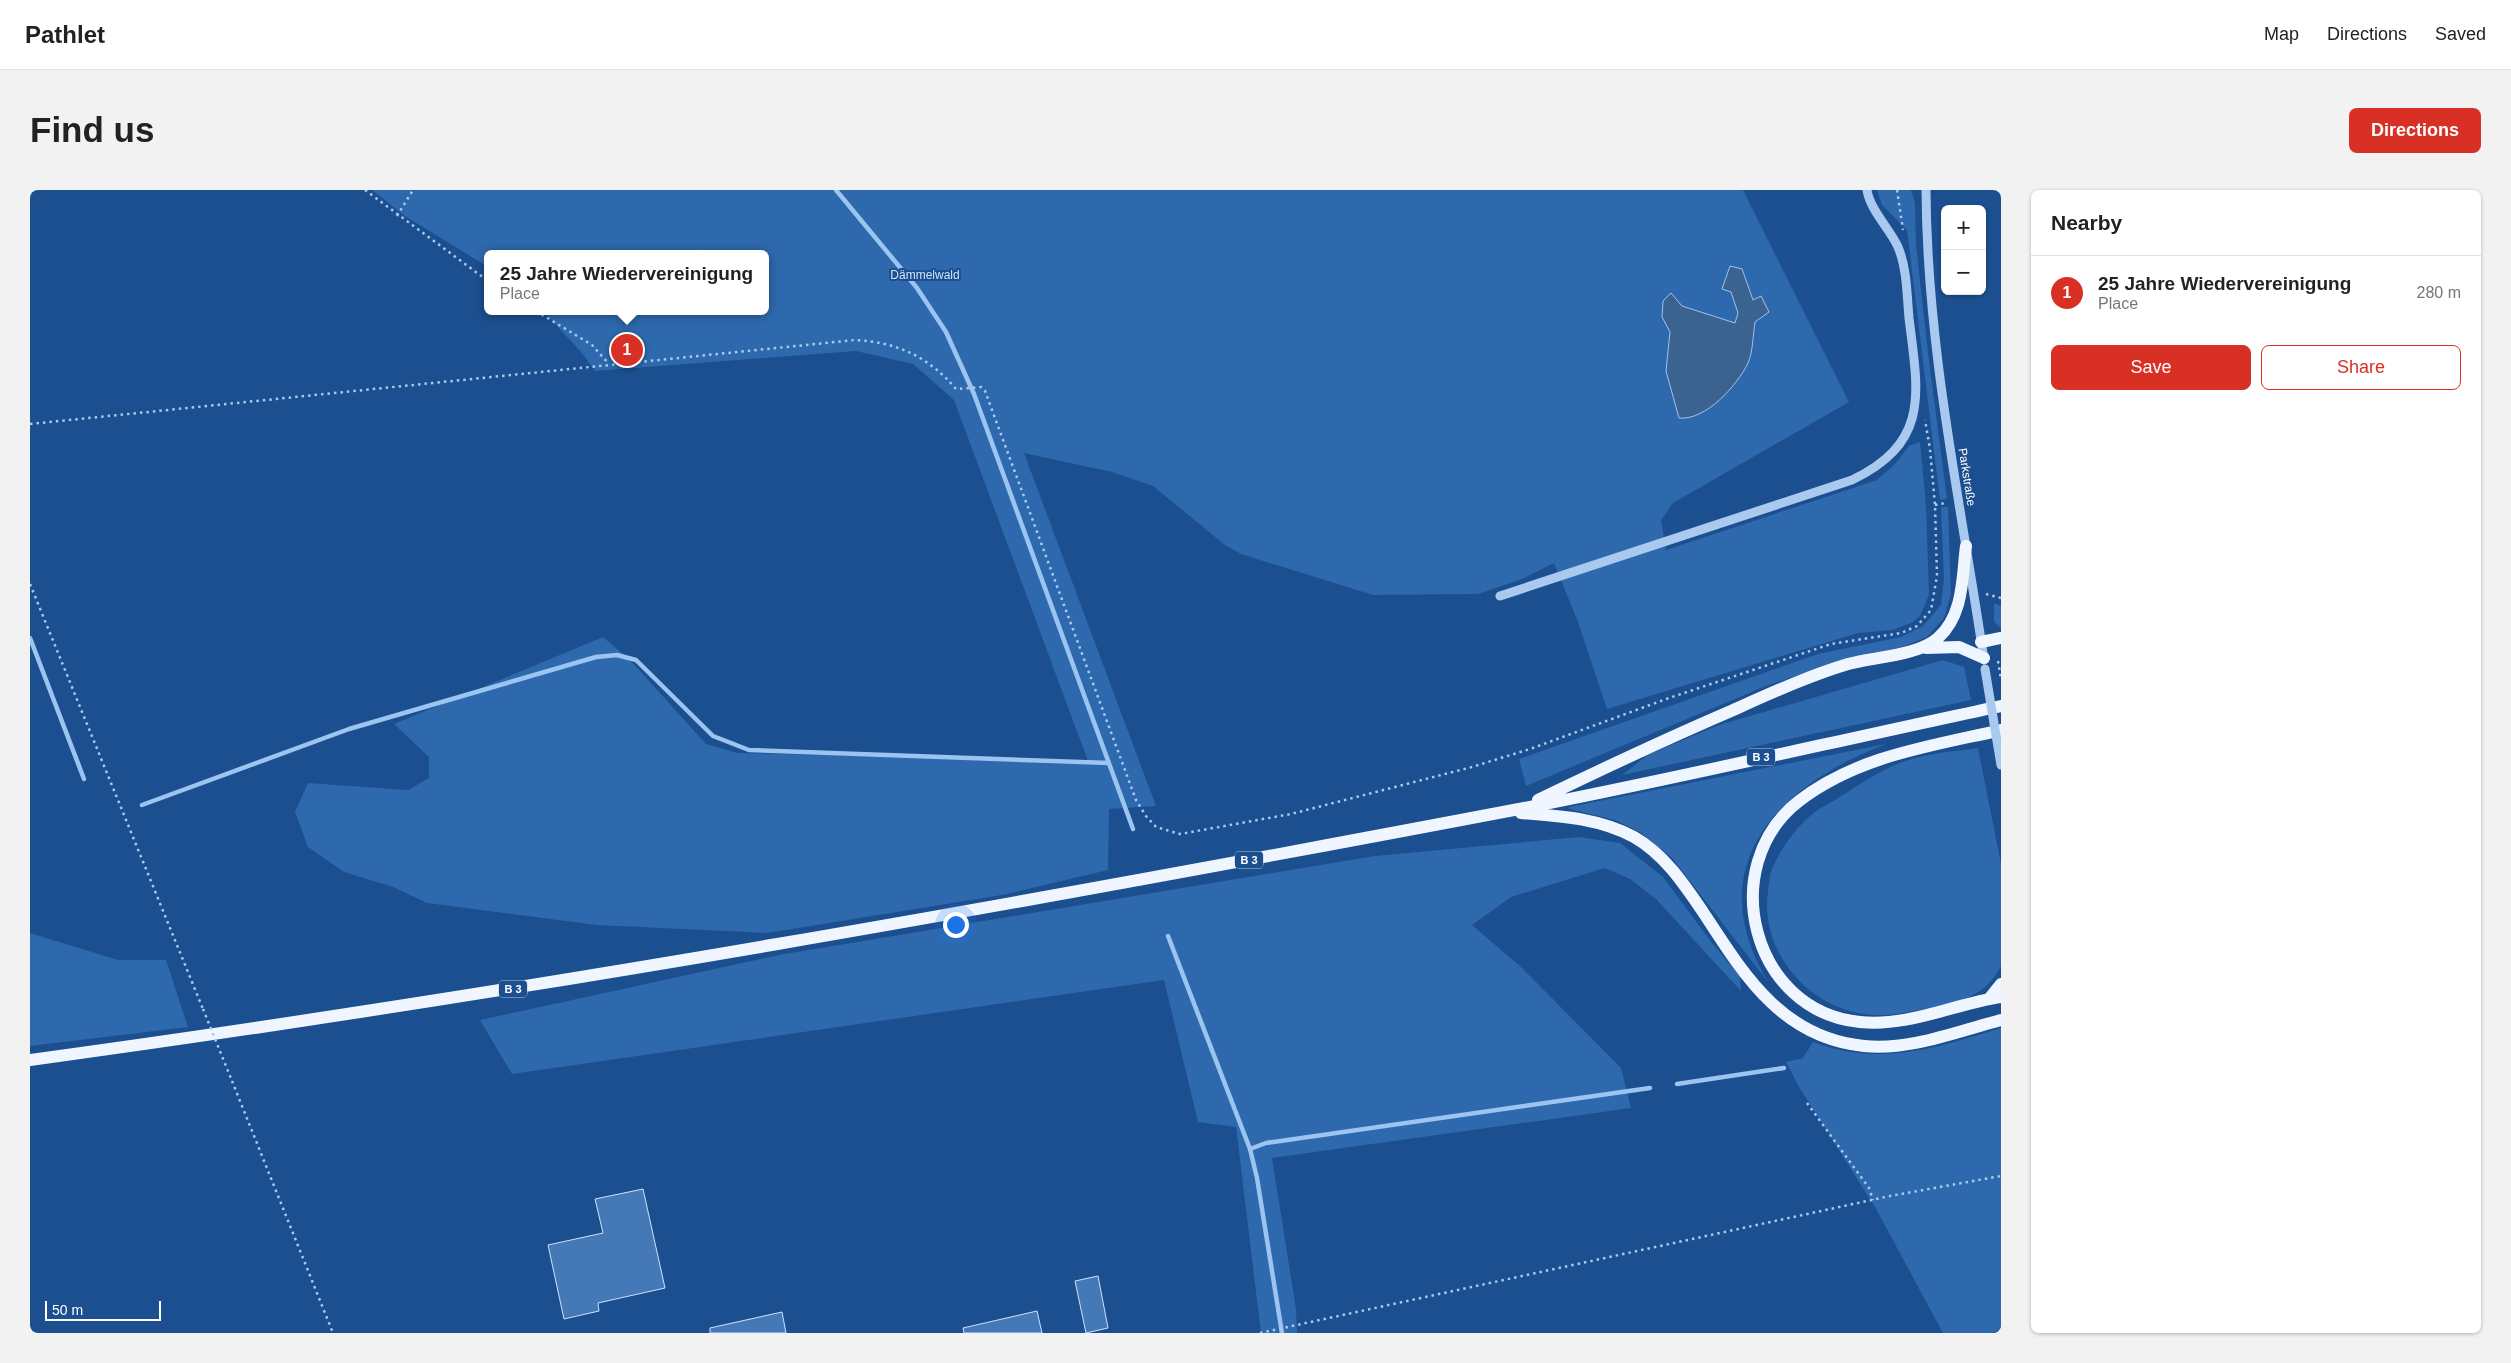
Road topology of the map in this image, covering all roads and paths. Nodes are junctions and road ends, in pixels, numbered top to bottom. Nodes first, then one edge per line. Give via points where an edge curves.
1 (365, 190) edge
2 (413, 190) edge
3 (1867, 190) edge
4 (1897, 190) edge
5 (1926, 190) edge
6 (397, 216) junction
7 (1899, 248) junction
8 (484, 278) edge
9 (543, 315) edge
10 (609, 364) junction
11 (1923, 414) dead end
12 (30, 424) edge
13 (1966, 546) junction
14 (30, 584) edge
15 (1986, 594) dead end
16 (1500, 596) dead end
17 (2001, 598) edge
18 (2001, 638) edge
19 (1982, 642) junction
20 (1908, 651) junction
21 (1985, 663) junction
22 (1999, 666) dead end
23 (2001, 679) edge
24 (2001, 706) edge
25 (2001, 730) edge
26 (2001, 765) edge
27 (1520, 809) junction
28 (1503, 812) junction
29 (2001, 984) edge
30 (1995, 998) edge
31 (2001, 1020) edge
32 (30, 1060) edge
33 (1807, 1103) dead end
34 (2001, 1176) edge
35 (1873, 1200) junction
36 (333, 1333) edge
37 (1261, 1333) edge

1 - 6 path
2 - 6 path
3 - 7 street
4 - 7 path via 1903,228
5 - 13 street, Parkstraße via 1935,351
6 - 8 path
7 - 16 street via 1916,387 1915,411 1906,434 1876,469 1852,480
9 - 10 path via 592,345
10 - 11 path via 855,340 876,341 900,347 926,360 956,388 981,387 988,398 1136,800 1156,827 1180,834 1291,814 1472,767 1831,644 1901,634 1917,626 1931,610 1937,576 1933,477
10 - 12 path
13 - 19 street, Parkstraße
13 - 20 main road via 1959,606 1949,625 1933,642
14 - 36 path, bridge
15 - 17 path
18 - 19 main road
19 - 21 street, Parkstraße
20 - 21 main road via 1959,647
20 - 27 main road via 1847,664 1774,692 1643,749
21 - 26 street, Parkstraße, bridge
22 - 23 path
24 - 27 main road, B 3
25 - 30 main road via 1901,752 1848,770 1797,802 1777,824 1758,862 1752,912 1758,939 1783,982 1816,1010 1834,1018 1881,1023 1905,1021
27 - 28 main road, B 3
28 - 31 main road via 1586,820 1620,831 1652,850 1675,873 1754,986 1805,1030 1833,1041 1866,1047 1895,1046
28 - 32 main road, B 3 via 774,946 482,994
29 - 30 main road
33 - 35 path via 1870,1188
34 - 35 path
35 - 37 path

